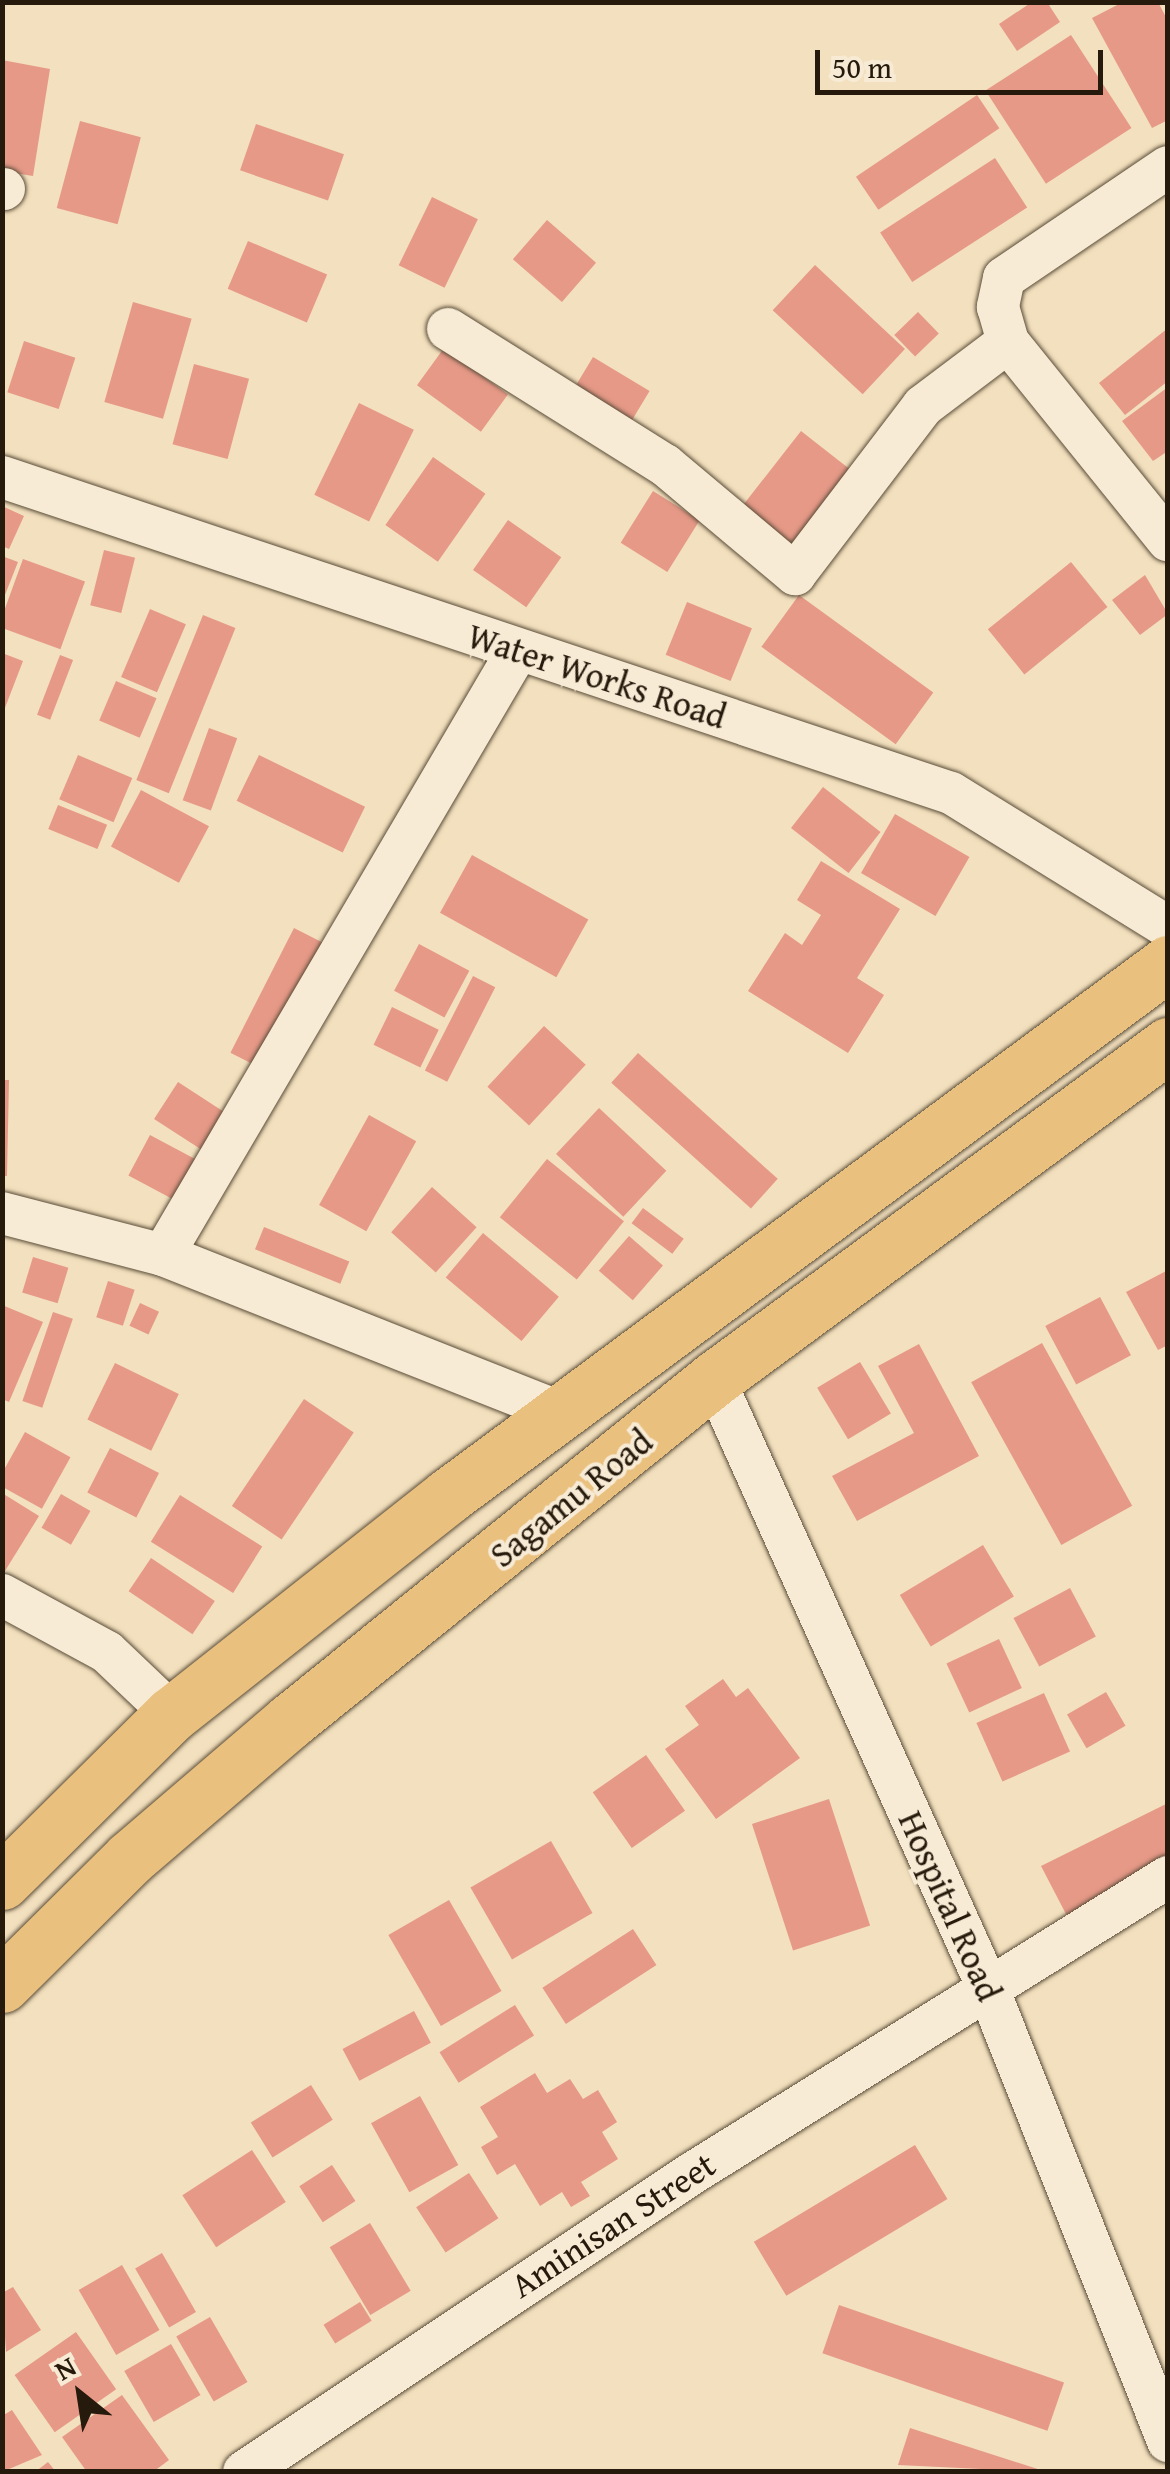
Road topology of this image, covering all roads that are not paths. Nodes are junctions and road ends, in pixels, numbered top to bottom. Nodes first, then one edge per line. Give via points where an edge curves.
1 (1168, 166) edge
2 (448, 329) dead end
3 (1008, 342) junction
4 (2, 478) edge
5 (1168, 540) edge
6 (518, 650) junction
7 (1168, 927) edge
8 (1168, 963) edge
9 (1168, 1045) edge
10 (2, 1213) edge
11 (163, 1255) junction
12 (714, 1378) junction
13 (557, 1412) junction
14 (2, 1594) edge
15 (172, 1714) junction
16 (1168, 1877) edge
17 (2, 1882) edge
18 (2, 1985) edge
19 (986, 1986) junction
20 (1168, 2441) edge
21 (244, 2472) edge

1 - 3 street via 1004,278 998,306
2 - 3 street via 665,465 780,572 795,574 923,406
3 - 5 street
4 - 6 street, Water Works Road
6 - 7 street, Water Works Road via 951,793
6 - 11 street
8 - 13 highway, Sagamu Road
9 - 12 highway, Sagamu Road
10 - 11 street
11 - 13 street
12 - 18 highway, Sagamu Road via 290,1721 130,1858
12 - 19 street, Hospital Road
13 - 15 highway, Sagamu Road
14 - 15 street via 108,1652
15 - 17 highway, Sagamu Road
16 - 19 street, Aminisan Street
19 - 20 street, Hospital Road
19 - 21 street, Aminisan Street

